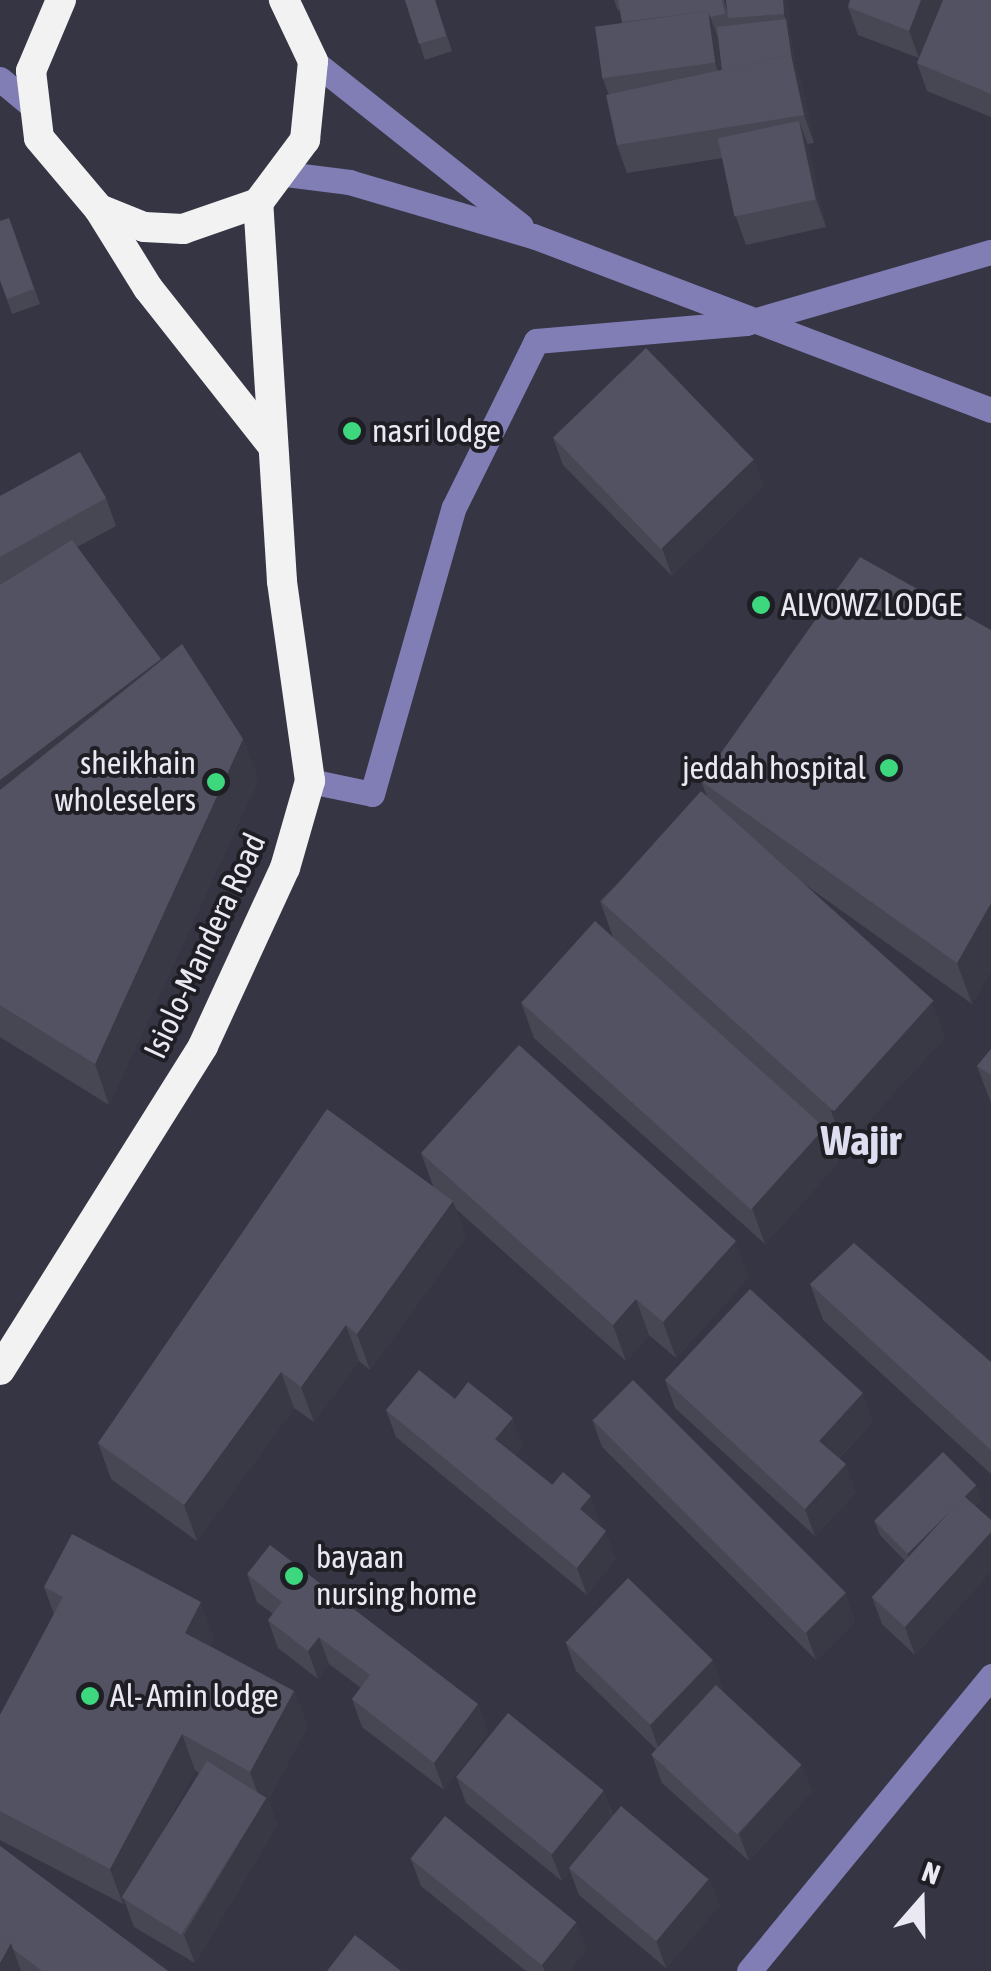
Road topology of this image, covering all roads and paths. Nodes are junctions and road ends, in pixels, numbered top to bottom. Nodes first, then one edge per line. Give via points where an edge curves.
1 (61, 0) edge
2 (284, 0) edge
3 (313, 61) junction
4 (0, 79) edge
5 (31, 105) junction
6 (286, 174) junction
7 (258, 202) junction
8 (99, 209) junction
9 (533, 236) junction
10 (991, 252) edge
11 (746, 323) junction
12 (991, 410) edge
13 (272, 445) junction
14 (310, 782) junction
15 (0, 1370) edge
16 (991, 1676) edge
17 (750, 1971) edge

1 - 5 highway via 38,40
2 - 3 highway
3 - 6 highway via 306,140
3 - 9 street
4 - 5 street
5 - 8 highway via 56,169
6 - 7 highway
6 - 9 street via 349,182
7 - 8 highway via 183,229 144,227
7 - 13 highway, Isiolo-Mandera Road
8 - 13 highway via 148,288
9 - 11 street
10 - 11 street
11 - 12 street
11 - 14 street via 536,341 454,508 372,794
13 - 14 highway, Isiolo-Mandera Road
14 - 15 highway, Isiolo-Mandera Road via 286,868 204,1046
16 - 17 street

